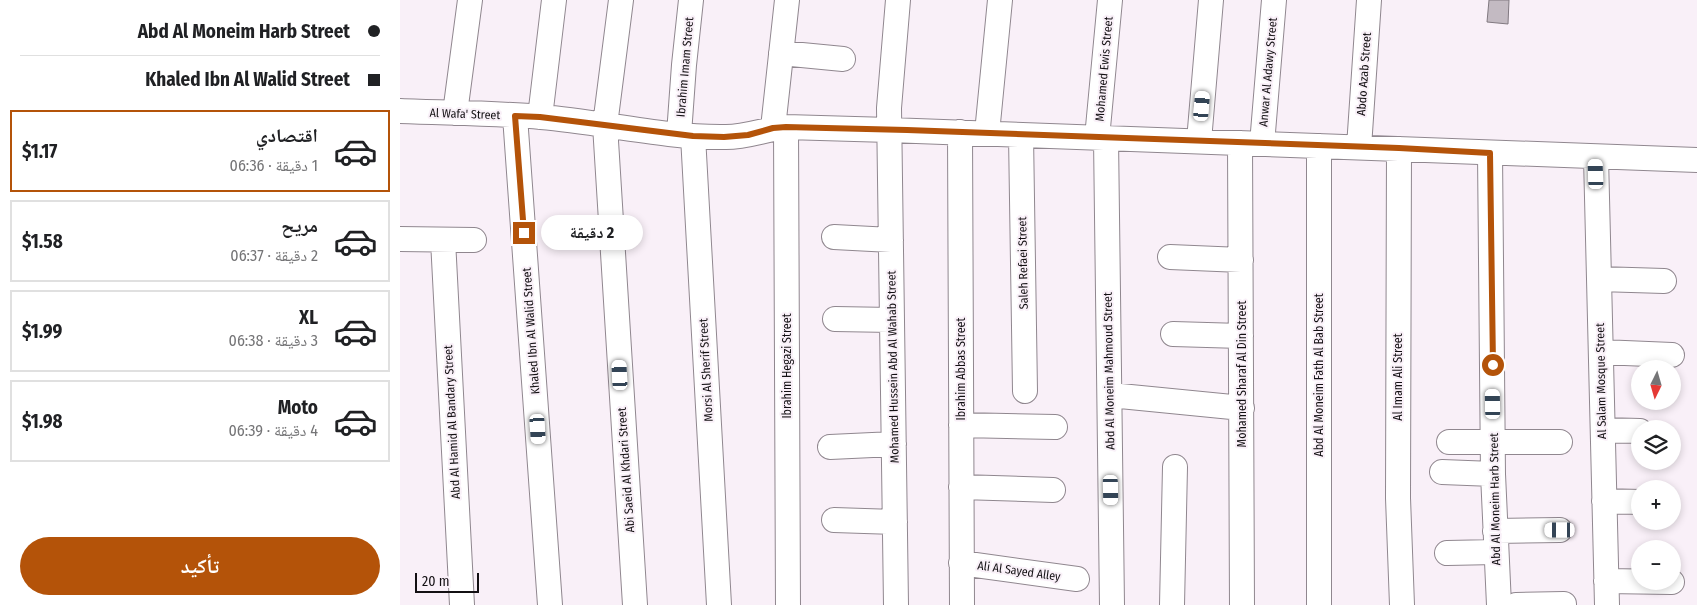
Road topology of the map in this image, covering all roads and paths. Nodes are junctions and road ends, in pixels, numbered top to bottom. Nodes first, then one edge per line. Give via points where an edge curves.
1 (470, 0) edge
2 (554, 0) edge
3 (622, 0) edge
4 (691, 0) edge
5 (787, 0) edge
6 (898, 0) edge
7 (1000, 0) edge
8 (1110, 0) edge
9 (1211, 0) edge
10 (1274, 0) edge
11 (1369, 0) edge
12 (781, 52) junction
13 (843, 59) dead end
14 (400, 111) edge
15 (455, 114) junction
16 (515, 116) junction
17 (540, 117) junction
18 (604, 125) junction
19 (779, 128) junction
20 (889, 130) junction
21 (960, 132) junction
22 (987, 133) junction
23 (686, 135) junction
24 (1021, 135) junction
25 (1102, 138) junction
26 (1199, 141) junction
27 (1251, 143) junction
28 (1319, 146) junction
29 (1359, 147) junction
30 (1399, 148) junction
31 (1490, 153) junction
32 (1596, 157) junction
33 (1697, 160) edge
34 (834, 237) dead end
35 (400, 239) edge
36 (443, 240) junction
37 (474, 240) dead end
38 (891, 240) junction
39 (1170, 257) dead end
40 (1241, 260) junction
41 (1599, 279) junction
42 (1664, 281) dead end
43 (835, 319) dead end
44 (892, 320) junction
45 (1173, 334) dead end
46 (1241, 336) junction
47 (1600, 352) junction
48 (1672, 355) dead end
49 (1025, 391) dead end
50 (1110, 395) junction
51 (1242, 408) junction
52 (961, 425) junction
53 (1055, 427) dead end
54 (1602, 430) junction
55 (1631, 431) edge
56 (1449, 442) dead end
57 (1494, 442) junction
58 (1560, 442) dead end
59 (894, 444) junction
60 (830, 447) dead end
61 (1175, 467) dead end
62 (1442, 472) dead end
63 (1493, 474) junction
64 (961, 487) junction
65 (1053, 490) dead end
66 (1604, 501) junction
67 (1631, 502) edge
68 (834, 520) dead end
69 (895, 522) junction
70 (1560, 530) dead end
71 (1496, 541) junction
72 (1447, 553) dead end
73 (961, 563) junction
74 (1077, 579) dead end
75 (1606, 581) junction
76 (1631, 581) edge
77 (1564, 604) dead end
78 (462, 605) edge
79 (550, 605) edge
80 (635, 605) edge
81 (719, 605) edge
82 (788, 605) edge
83 (896, 605) edge
84 (962, 605) edge
85 (1112, 605) edge
86 (1172, 605) edge
87 (1242, 605) edge
88 (1319, 605) edge
89 (1402, 605) edge
90 (1499, 605) edge
91 (1516, 605) edge
92 (1607, 605) edge

1 - 15 street
2 - 17 street
3 - 18 street, Abi Saeid Al Khdari Street
4 - 23 street, Ibrahim Imam Street via 684,65
5 - 12 street, Ibrahim Hegazi Street
6 - 20 street, Mohamed Hussein Abd Al Wahab Street via 889,87
7 - 22 street
8 - 25 street, Mohamed Ewis Street
9 - 26 street
10 - 27 street, Anwar Al Adawy Street
11 - 29 street, Abdo Azab Street
12 - 13 street
12 - 19 street, Ibrahim Hegazi Street
14 - 15 street, Al Wafa' Street
15 - 16 street, Al Wafa' Street
16 - 17 street, Al Wafa' Street
16 - 79 street, Khaled Ibn Al Walid Street
17 - 18 street, Al Wafa' Street
18 - 23 street, Al Wafa' Street
18 - 80 street, Abi Saeid Al Khdari Street
19 - 20 street, Al Wafa' Street
19 - 23 street, Al Wafa' Street via 737,137
19 - 82 street, Ibrahim Hegazi Street
20 - 21 street, Al Wafa' Street
20 - 38 street, Mohamed Hussein Abd Al Wahab Street
21 - 22 street, Al Wafa' Street
21 - 52 street, Ibrahim Abbas Street
22 - 24 street, Al Wafa' Street
23 - 81 street, Morsi Al Sherif Street
24 - 25 street, Al Wafa' Street
24 - 49 street, Saleh Refaei Street
25 - 26 street, Al Wafa' Street
25 - 50 street, Abd Al Moneim Mahmoud Street
26 - 27 street, Al Wafa' Street
27 - 28 street, Al Wafa' Street
27 - 40 street, Mohamed Sharaf Al Din Street
28 - 29 street, Al Wafa' Street
28 - 88 street, Abd Al Moneim Fath Al Bab Street
29 - 30 street, Al Wafa' Street
30 - 31 street, Al Wafa' Street
30 - 89 street, Al Imam Ali Street via 1398,498
31 - 32 street, Al Wafa' Street
31 - 57 street, Abd Al Moneim Harb Street
32 - 33 street, Al Wafa' Street
32 - 41 street, Al Salam Mosque Street
34 - 38 street
35 - 36 street
36 - 37 street
36 - 78 street, Abd Al Hamid Al Bandary Street
38 - 44 street, Mohamed Hussein Abd Al Wahab Street
39 - 40 street
40 - 46 street, Mohamed Sharaf Al Din Street
41 - 42 street
41 - 47 street, Al Salam Mosque Street
43 - 44 street
44 - 59 street, Mohamed Hussein Abd Al Wahab Street
45 - 46 street
46 - 51 street, Mohamed Sharaf Al Din Street
47 - 48 street
47 - 54 street, Al Salam Mosque Street
50 - 51 street
50 - 85 street, Abd Al Moneim Mahmoud Street
51 - 87 street, Mohamed Sharaf Al Din Street
52 - 53 street
52 - 64 street, Ibrahim Abbas Street
54 - 55 street
54 - 66 street, Al Salam Mosque Street
56 - 57 street
57 - 58 street
57 - 63 street, Abd Al Moneim Harb Street
59 - 60 street
59 - 69 street, Mohamed Hussein Abd Al Wahab Street
61 - 86 street
62 - 63 street
63 - 71 street, Abd Al Moneim Harb Street
64 - 65 street
64 - 73 street, Ibrahim Abbas Street
66 - 67 street
66 - 75 street, Al Salam Mosque Street
68 - 69 street
69 - 83 street, Mohamed Hussein Abd Al Wahab Street
70 - 71 street
71 - 72 street
71 - 90 street, Abd Al Moneim Harb Street
73 - 74 street, Ali Al Sayed Alley
73 - 84 street, Ibrahim Abbas Street
75 - 76 street
75 - 92 street, Al Salam Mosque Street
77 - 91 street

